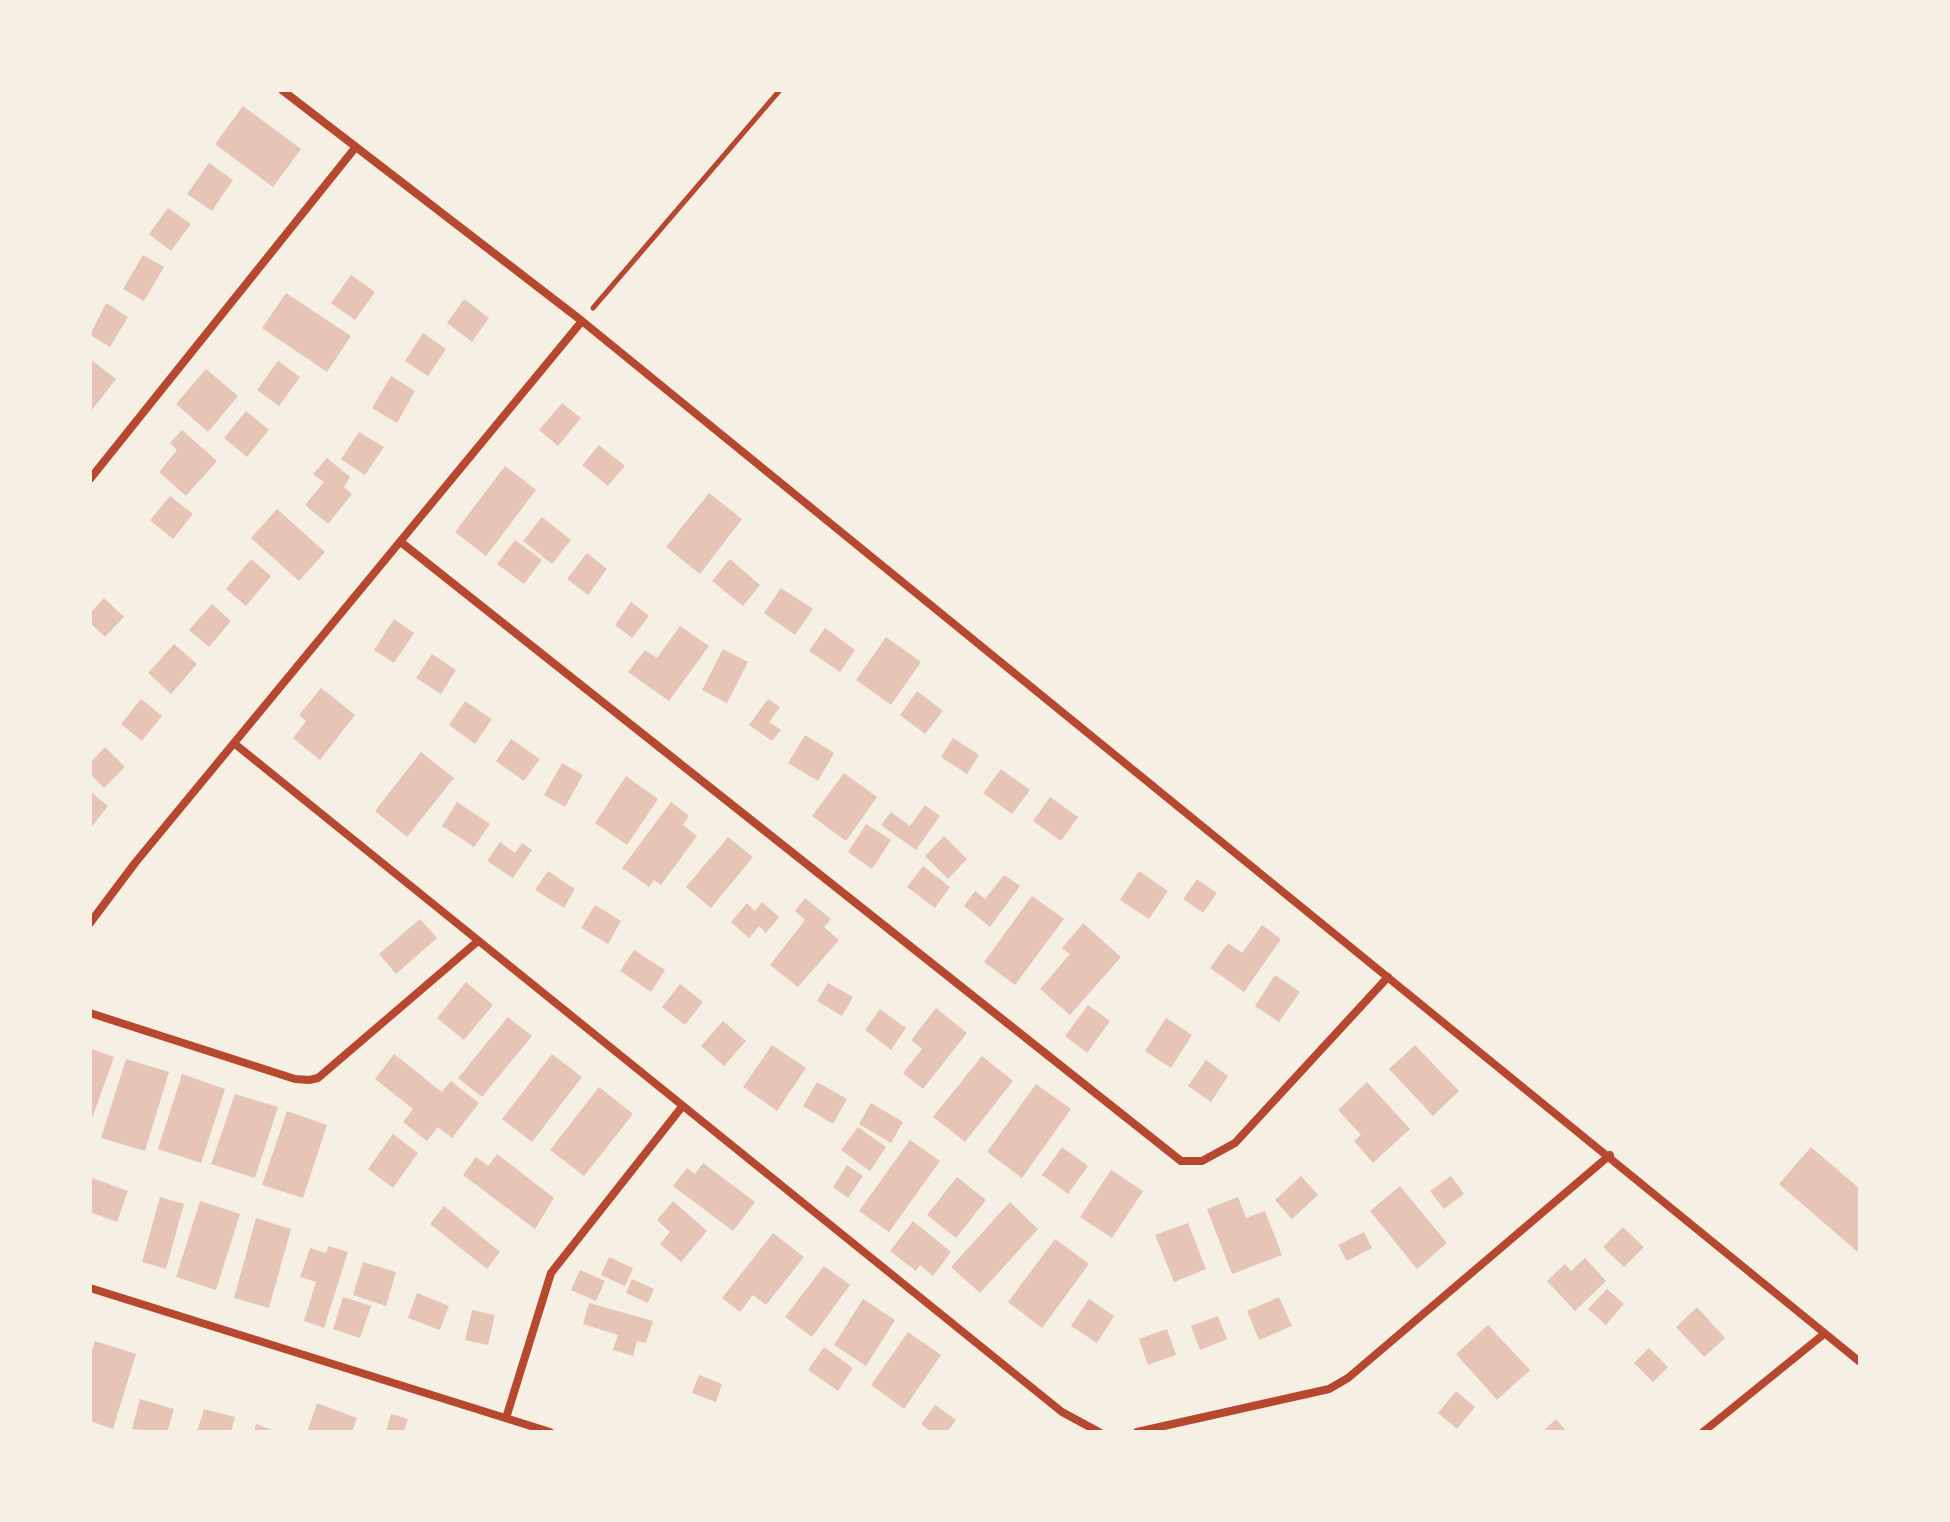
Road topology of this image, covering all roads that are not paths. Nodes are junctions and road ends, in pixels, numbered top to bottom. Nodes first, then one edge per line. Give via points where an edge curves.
1 (282, 90) edge
2 (355, 148) junction
3 (582, 321) junction
4 (90, 479) edge
5 (402, 543) junction
6 (235, 744) junction
7 (90, 923) edge
8 (478, 941) junction
9 (1388, 977) junction
10 (90, 1013) edge
11 (681, 1108) junction
12 (1610, 1155) junction
13 (90, 1288) edge
14 (1824, 1334) junction
15 (1860, 1362) edge
16 (506, 1418) junction
17 (550, 1432) edge
18 (1099, 1432) edge
19 (1137, 1432) edge
20 (1703, 1432) edge

1 - 2 street
2 - 3 street
2 - 4 street
3 - 5 street
3 - 9 street
5 - 6 street
5 - 9 street via 1181,1161 1202,1161 1235,1143
6 - 7 street
6 - 8 street
8 - 10 street via 318,1078 309,1080
8 - 11 street
9 - 12 street
11 - 16 street via 551,1273
11 - 18 street via 1062,1412
12 - 14 street
12 - 19 street via 1348,1378 1329,1389
13 - 16 street
14 - 15 street
14 - 20 street
16 - 17 street

